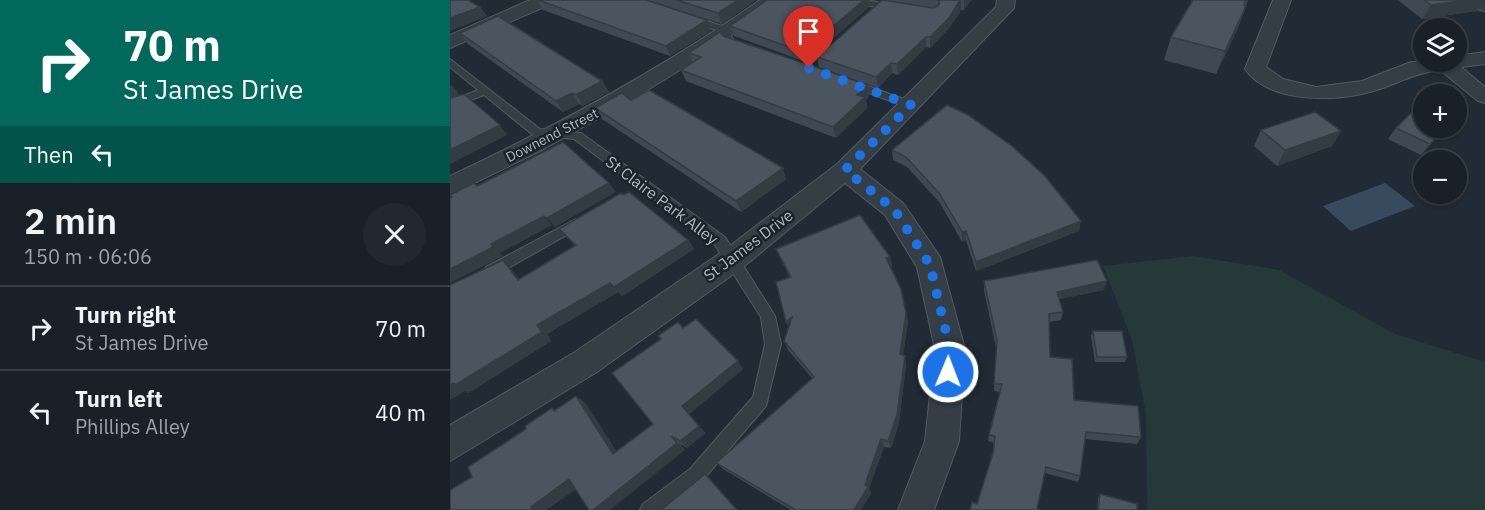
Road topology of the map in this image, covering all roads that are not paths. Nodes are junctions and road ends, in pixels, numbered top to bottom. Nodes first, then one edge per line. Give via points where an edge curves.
1 (545, 0) edge
2 (771, 0) edge
3 (851, 0) edge
4 (1006, 0) edge
5 (1282, 0) edge
6 (1477, 0) edge
7 (882, 5) junction
8 (1485, 6) edge
9 (903, 8) edge
10 (872, 13) edge
11 (684, 16) edge
12 (724, 36) junction
13 (450, 42) edge
14 (743, 47) edge
15 (1485, 58) edge
16 (1467, 61) edge
17 (450, 62) edge
18 (1413, 68) edge
19 (1455, 72) edge
20 (840, 79) edge
21 (485, 91) junction
22 (1485, 97) edge
23 (450, 105) edge
24 (911, 105) junction
25 (557, 135) junction
26 (845, 170) junction
27 (450, 186) edge
28 (593, 214) edge
29 (732, 260) junction
30 (482, 276) edge
31 (450, 444) edge
32 (650, 510) edge
33 (916, 510) edge

1 - 13 street
2 - 12 street, Downend Street
3 - 7 lane
4 - 24 street, St James Drive via 1005,8
5 - 18 street via 1255,69 1276,84 1316,93 1336,91 1366,87
6 - 8 street
7 - 9 lane
7 - 10 lane
11 - 12 lane via 719,28
12 - 14 lane
12 - 25 street, Downend Street
15 - 16 street
17 - 21 lane, St Claire Park Alley
19 - 22 street
20 - 24 lane
21 - 23 lane
21 - 25 lane, St Claire Park Alley via 537,132
24 - 26 street, St James Drive
25 - 27 street, Downend Street
25 - 29 lane, St Claire Park Alley via 577,136 638,188 720,241
26 - 29 street, St James Drive
26 - 33 street via 894,209 930,265 950,349 942,441
28 - 30 lane
29 - 31 street, St James Drive via 586,362
29 - 32 lane, St Claire Park Alley via 768,316 772,344 760,401 696,475

